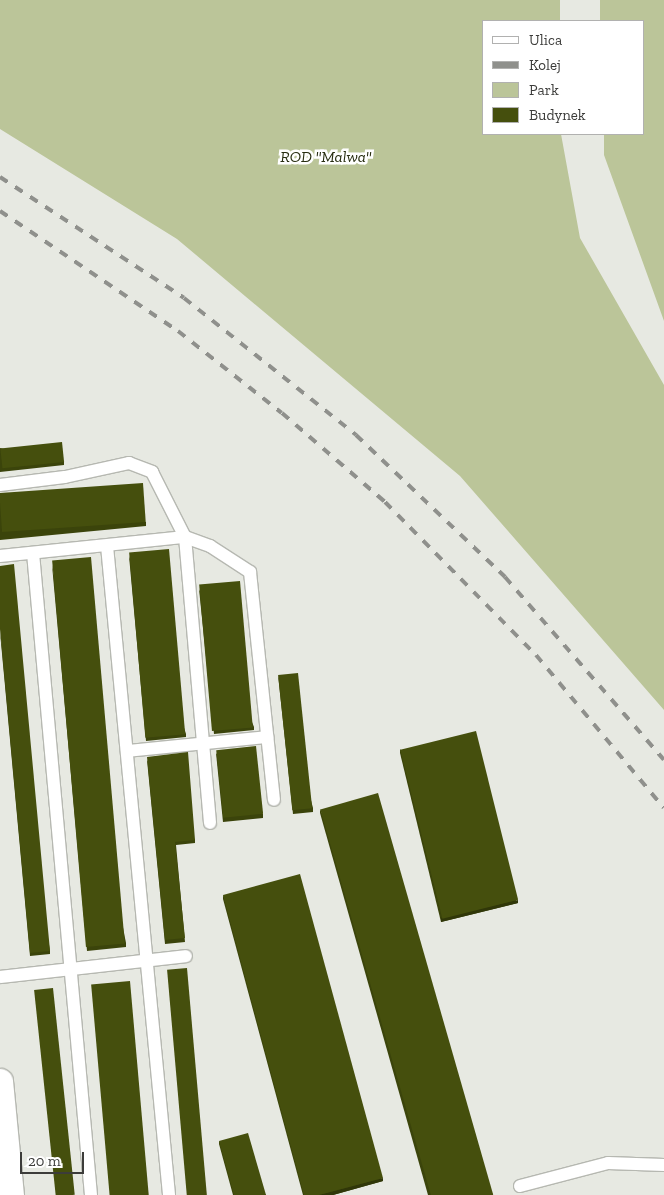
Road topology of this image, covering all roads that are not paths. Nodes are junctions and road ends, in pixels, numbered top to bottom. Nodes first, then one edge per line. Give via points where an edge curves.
1 (0, 485) edge
2 (185, 537) junction
3 (107, 546) junction
4 (33, 553) junction
5 (0, 556) edge
6 (267, 737) junction
7 (204, 743) junction
8 (127, 751) junction
9 (274, 800) dead end
10 (210, 823) dead end
11 (186, 956) dead end
12 (147, 960) junction
13 (70, 968) junction
14 (0, 977) edge
15 (0, 1081) edge
16 (664, 1165) edge
17 (520, 1186) dead end
18 (11, 1195) edge
19 (91, 1195) edge
20 (169, 1195) edge

1 - 2 lane via 65,478 129,463 152,472
2 - 3 lane
2 - 6 lane via 210,546 250,572
2 - 7 lane
3 - 4 lane
3 - 8 lane
4 - 5 lane
4 - 13 lane
6 - 7 lane
6 - 9 lane
7 - 8 lane
7 - 10 lane
8 - 12 lane
11 - 12 lane
12 - 13 lane
12 - 20 lane
13 - 14 lane
13 - 19 lane
15 - 18 street
16 - 17 lane via 608,1163

